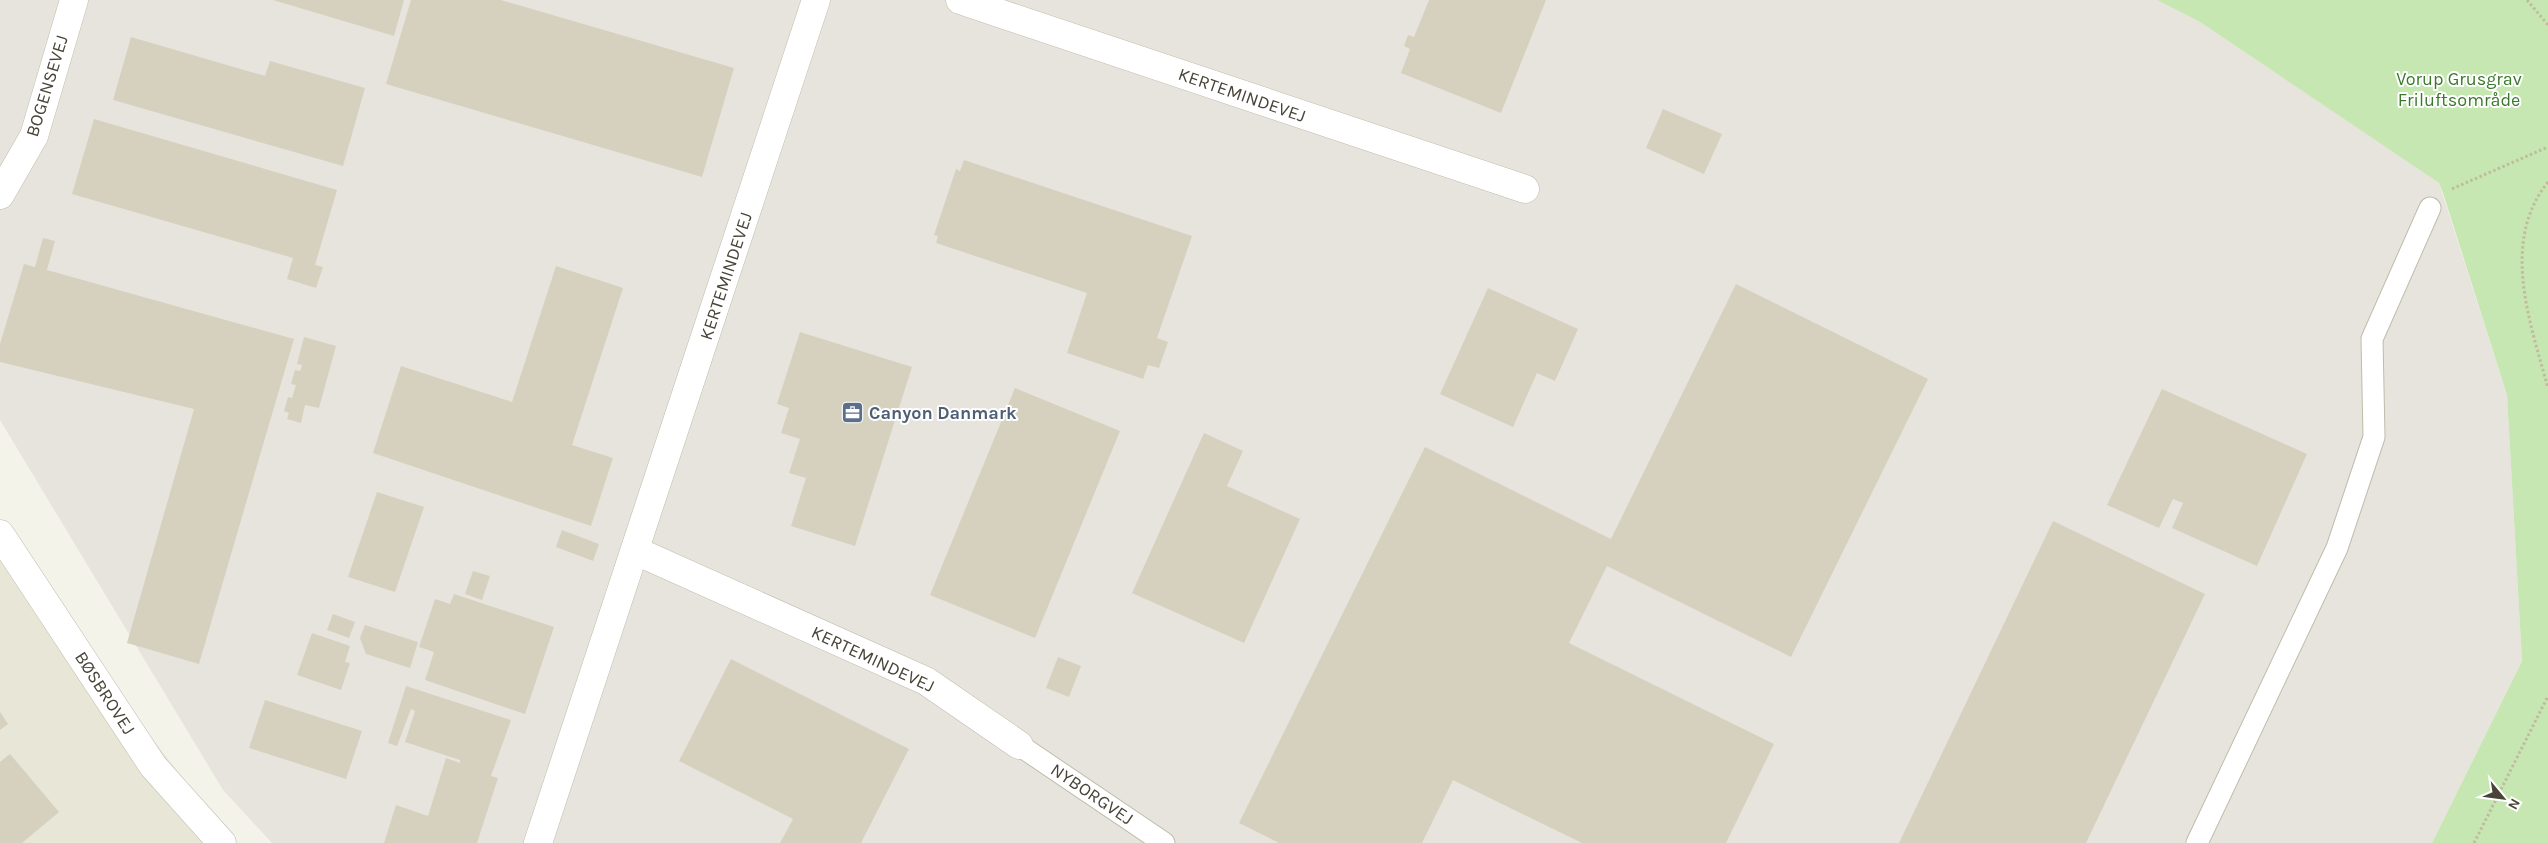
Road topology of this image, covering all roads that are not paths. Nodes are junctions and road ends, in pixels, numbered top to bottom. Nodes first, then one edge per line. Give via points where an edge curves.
1 (74, 0) edge
2 (816, 0) edge
3 (960, 0) edge
4 (1525, 189) dead end
5 (0, 195) edge
6 (2430, 208) road end
7 (0, 534) edge
8 (636, 551) junction
9 (1019, 745) joint
10 (222, 843) edge
11 (538, 843) edge
12 (1164, 843) edge
13 (2197, 843) edge

1 - 5 street, BOGENSEVEJ via 34,136
2 - 8 street, KERTEMINDEVEJ
3 - 4 street, KERTEMINDEVEJ
6 - 13 lane via 2372,339 2374,438 2337,548
7 - 10 street, BØSBROVEJ via 153,766
8 - 9 street, KERTEMINDEVEJ via 926,681
8 - 11 street, KERTEMINDEVEJ
9 - 12 lane, NYBORGVEJ

